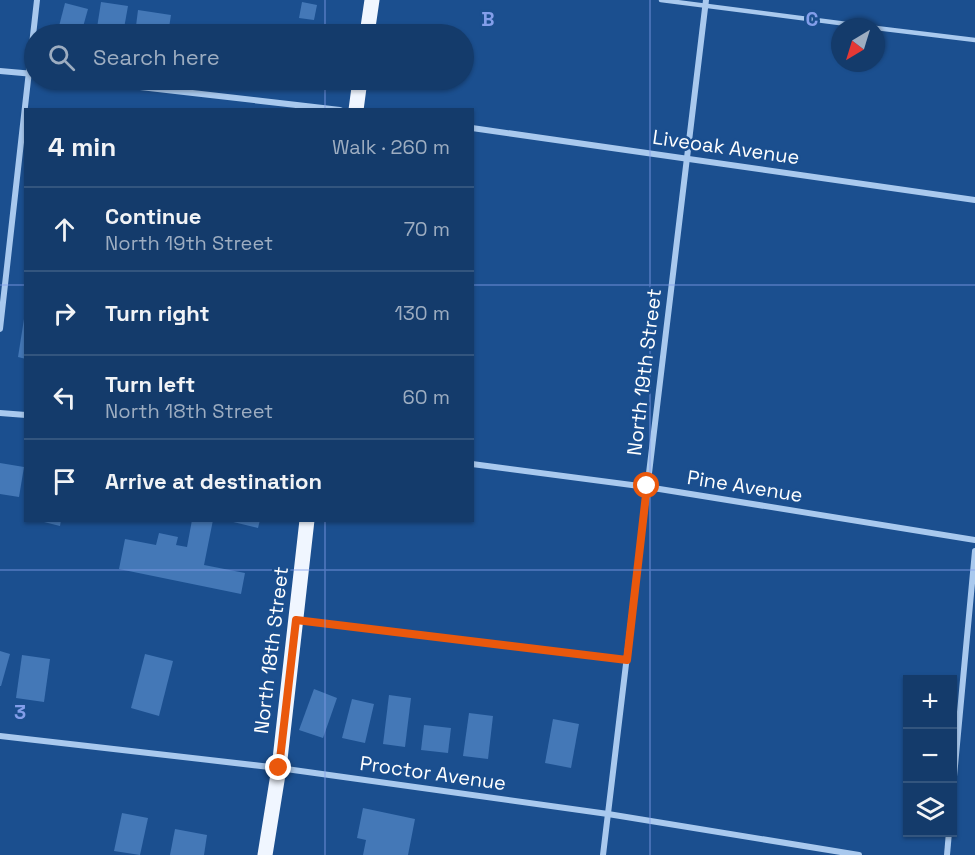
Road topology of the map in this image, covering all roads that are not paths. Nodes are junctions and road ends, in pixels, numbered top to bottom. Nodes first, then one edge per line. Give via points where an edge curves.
1 (37, 0) edge
2 (372, 0) edge
3 (661, 0) edge
4 (706, 3) edge
5 (831, 21) edge
6 (35, 24) edge
7 (368, 24) edge
8 (885, 29) edge
9 (975, 40) edge
10 (0, 71) edge
11 (24, 73) edge
12 (29, 90) edge
13 (166, 90) edge
14 (359, 90) edge
15 (27, 108) edge
16 (323, 108) edge
17 (356, 108) edge
18 (474, 128) edge
19 (24, 132) edge
20 (687, 158) junction
21 (975, 200) edge
22 (0, 329) edge
23 (0, 413) edge
24 (24, 415) edge
25 (474, 464) edge
26 (647, 486) junction
27 (307, 522) edge
28 (975, 540) edge
29 (975, 551) edge
30 (296, 620) junction
31 (627, 660) junction
32 (0, 736) edge
33 (279, 768) junction
34 (953, 783) edge
35 (608, 814) junction
36 (949, 837) edge
37 (265, 855) edge
38 (603, 855) edge
39 (860, 855) edge
40 (947, 855) edge

1 - 6 street
2 - 7 main road
3 - 4 lane
4 - 5 lane
4 - 20 street, North 19th Street
8 - 9 lane
10 - 11 street
12 - 15 street
13 - 16 street
14 - 17 main road
18 - 20 street, Liveoak Avenue
19 - 22 street
20 - 21 street, Liveoak Avenue
20 - 26 street, North 19th Street
23 - 24 street
25 - 26 street, Pine Avenue
26 - 28 street, Pine Avenue
26 - 31 street, North 19th Street
27 - 30 main road, North 18th Street
29 - 34 street
30 - 31 lane
30 - 33 main road, North 18th Street
31 - 35 street, North 19th Street
32 - 33 street, Proctor Avenue
33 - 35 street, Proctor Avenue
33 - 37 main road, North 18th Street
35 - 38 street, North 19th Street
35 - 39 street, Proctor Avenue
36 - 40 street

